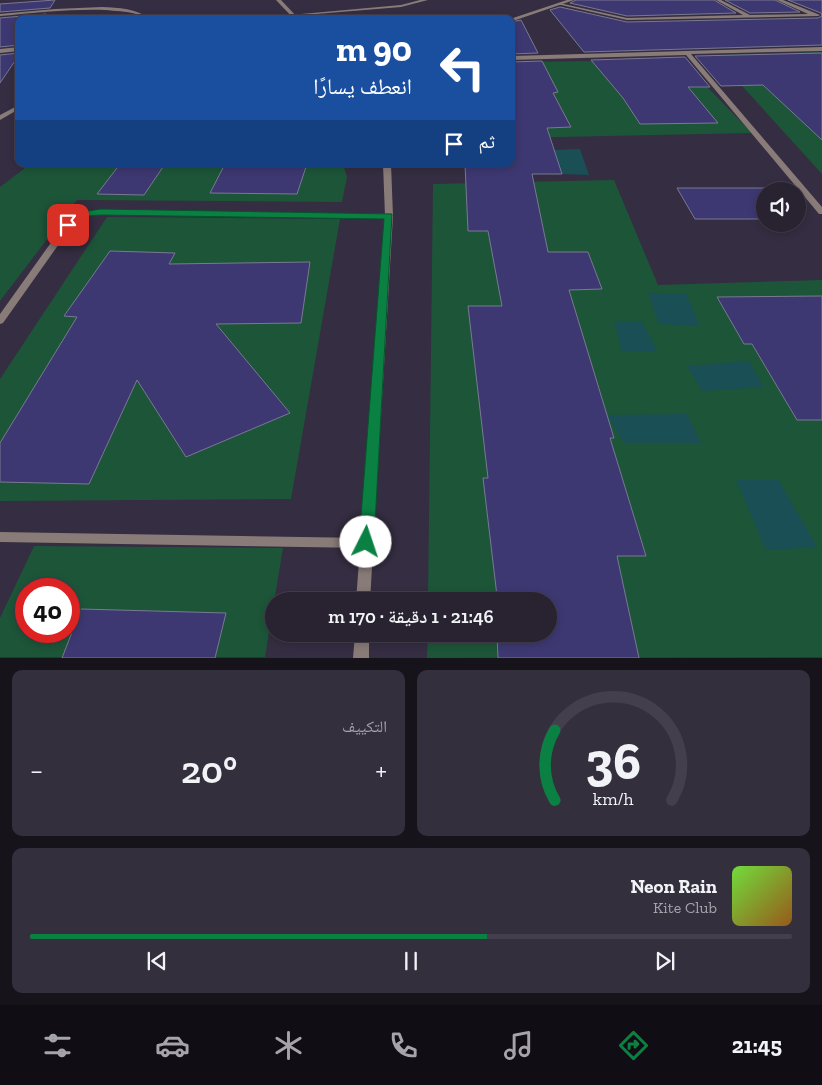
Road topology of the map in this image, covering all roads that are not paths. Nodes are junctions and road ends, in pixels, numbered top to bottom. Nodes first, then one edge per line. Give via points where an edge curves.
1 (278, 0) edge
2 (395, 0) edge
3 (426, 0) edge
4 (572, 0) edge
5 (718, 0) edge
6 (780, 0) edge
7 (559, 4) junction
8 (401, 6) junction
9 (0, 15) edge
10 (145, 15) edge
11 (293, 15) edge
12 (314, 15) edge
13 (820, 16) edge
14 (749, 17) junction
15 (515, 19) edge
16 (15, 49) edge
17 (822, 50) edge
18 (0, 51) edge
19 (688, 54) junction
20 (515, 58) edge
21 (15, 106) edge
22 (0, 108) edge
23 (15, 109) edge
24 (0, 118) edge
25 (387, 167) edge
26 (822, 212) edge
27 (389, 216) junction
28 (0, 321) edge
29 (0, 537) edge
30 (366, 542) junction
31 (363, 592) edge
32 (361, 642) edge
33 (360, 658) edge

1 - 11 street
2 - 8 street
3 - 8 street
4 - 7 street
5 - 14 street
6 - 13 street
7 - 14 street via 627,19
7 - 15 street
8 - 12 street
9 - 10 street via 111,6 136,10
13 - 14 street
16 - 18 street
17 - 19 street
19 - 20 street
19 - 26 street
21 - 22 street
23 - 24 street
25 - 27 street
27 - 28 street via 85,214 68,225
27 - 30 street
29 - 30 street
30 - 31 street
32 - 33 street

